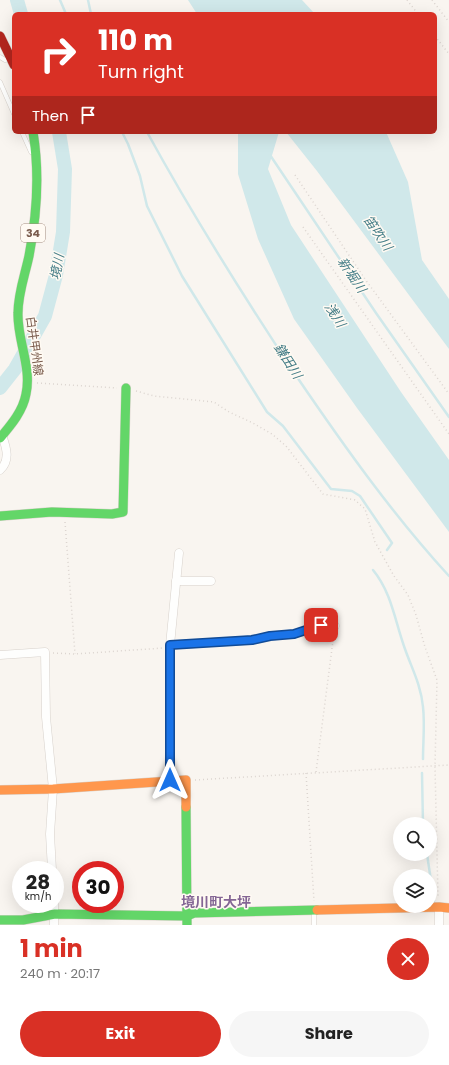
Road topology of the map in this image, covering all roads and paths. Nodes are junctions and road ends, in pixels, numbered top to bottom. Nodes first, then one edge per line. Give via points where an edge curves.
1 (407, 0) edge
2 (432, 0) edge
3 (416, 12) edge
4 (449, 22) edge
5 (0, 36) edge
6 (437, 39) edge
7 (449, 54) edge
8 (0, 57) edge
9 (12, 60) edge
10 (12, 62) edge
11 (0, 82) edge
12 (12, 109) edge
13 (23, 134) edge
14 (33, 134) edge
15 (37, 167) junction
16 (295, 175) dead end
17 (303, 226) dead end
18 (28, 380) junction
19 (126, 388) junction
20 (449, 394) edge
21 (449, 434) edge
22 (1, 437) edge
23 (0, 470) edge
24 (64, 513) junction
25 (0, 516) edge
26 (179, 553) dead end
27 (176, 581) junction
28 (211, 581) dead end
29 (335, 626) joint
30 (170, 645) junction
31 (45, 652) junction
32 (75, 654) junction
33 (0, 655) edge
34 (449, 765) edge
35 (435, 766) junction
36 (316, 772) junction
37 (306, 773) junction
38 (170, 780) junction
39 (186, 780) junction
40 (52, 789) junction
41 (0, 790) edge
42 (52, 861) edge
43 (439, 907) junction
44 (449, 908) edge
45 (314, 909) junction
46 (55, 914) junction
47 (0, 920) edge
48 (187, 921) edge
49 (54, 925) edge
50 (314, 925) edge
51 (439, 925) edge

1 - 3 path
2 - 4 path
5 - 9 street
6 - 7 path
8 - 10 lane
11 - 12 lane
13 - 15 lane
14 - 15 street, 白井甲州線 / 34
15 - 18 street, 白井甲州線 / 34 via 38,198 18,318 18,333
16 - 20 path via 365,279
17 - 21 path
18 - 19 path
18 - 22 street, 白井甲州線 / 34 via 21,408
19 - 24 street via 123,512
19 - 35 path via 154,396 214,402 272,434 286,446 322,494 355,500 365,509 375,542 408,595 437,680
22 - 23 street via 7,452
24 - 25 street
24 - 32 path
26 - 27 street
27 - 28 street
27 - 30 street
29 - 30 street via 321,625 294,634 252,640
29 - 36 path
30 - 32 path via 164,648
30 - 38 street
31 - 32 path
31 - 33 street
31 - 40 street via 46,717
34 - 35 path
35 - 36 path
35 - 43 path
36 - 37 path
37 - 39 path
37 - 45 path
38 - 39 street
38 - 40 street
39 - 48 street
40 - 41 street
40 - 42 street
43 - 44 street
43 - 45 street
43 - 51 street
45 - 48 street via 194,912
45 - 50 lane
46 - 47 street via 23,920
46 - 48 street
46 - 49 street

